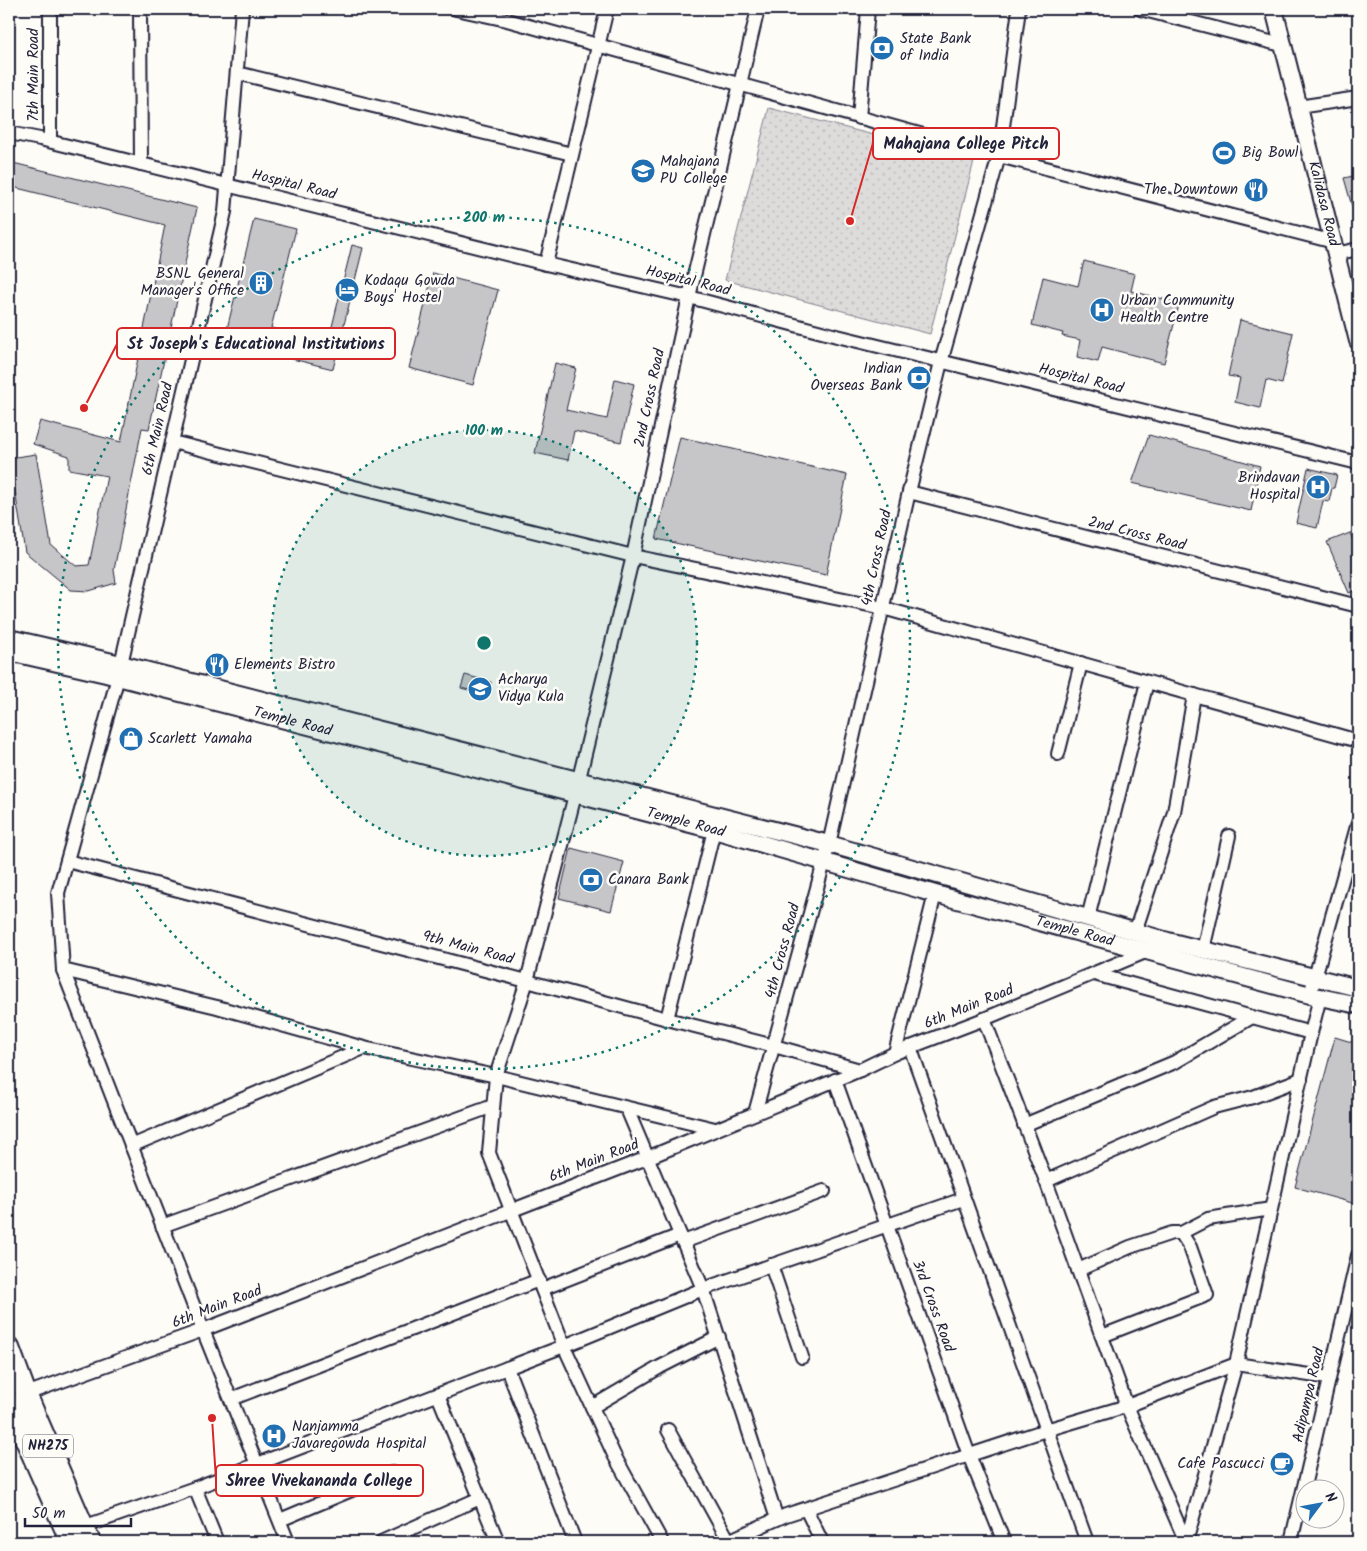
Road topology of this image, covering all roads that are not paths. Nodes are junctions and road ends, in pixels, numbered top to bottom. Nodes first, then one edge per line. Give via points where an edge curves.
1 (50, 9) edge
2 (140, 9) edge
3 (242, 9) edge
4 (456, 9) edge
5 (607, 9) edge
6 (758, 9) edge
7 (868, 9) edge
8 (1019, 9) edge
9 (1140, 9) edge
10 (1274, 9) edge
11 (508, 14) edge
12 (598, 45) junction
13 (1282, 45) junction
14 (236, 73) junction
15 (739, 85) junction
16 (1358, 98) edge
17 (1298, 107) junction
18 (860, 118) junction
19 (9, 134) edge
20 (50, 141) junction
21 (572, 154) junction
22 (999, 156) junction
23 (141, 164) junction
24 (227, 185) junction
25 (1335, 248) junction
26 (1358, 249) edge
27 (546, 264) junction
28 (689, 297) junction
29 (1358, 341) edge
30 (941, 362) junction
31 (172, 442) junction
32 (1358, 463) edge
33 (909, 492) junction
34 (633, 556) junction
35 (1358, 606) edge
36 (883, 608) junction
37 (9, 638) edge
38 (9, 652) edge
39 (1081, 663) junction
40 (119, 671) junction
41 (1147, 682) junction
42 (1194, 695) junction
43 (1358, 741) edge
44 (1058, 754) dead end
45 (576, 787) junction
46 (1358, 823) edge
47 (714, 830) junction
48 (1229, 836) dead end
49 (829, 844) junction
50 (67, 861) junction
51 (824, 863) junction
52 (935, 894) junction
53 (1088, 918) junction
54 (1135, 932) junction
55 (1168, 941) junction
56 (1203, 950) junction
57 (1148, 952) junction
58 (63, 970) junction
59 (1094, 974) junction
60 (1316, 977) junction
61 (527, 981) junction
62 (1358, 988) edge
63 (1315, 996) junction
64 (1358, 1005) edge
65 (1252, 1017) junction
66 (667, 1019) junction
67 (984, 1019) junction
68 (1311, 1033) junction
69 (774, 1046) junction
70 (910, 1047) junction
71 (364, 1048) junction
72 (895, 1053) junction
73 (860, 1070) junction
74 (496, 1076) junction
75 (1301, 1079) junction
76 (835, 1080) junction
77 (493, 1106) junction
78 (626, 1109) junction
79 (755, 1113) junction
80 (1024, 1126) junction
81 (715, 1130) junction
82 (131, 1146) junction
83 (647, 1158) junction
84 (1046, 1181) junction
85 (824, 1191) dead end
86 (964, 1199) junction
87 (1271, 1209) junction
88 (512, 1210) junction
89 (887, 1225) junction
90 (162, 1226) junction
91 (1181, 1233) junction
92 (682, 1238) junction
93 (1358, 1255) edge
94 (771, 1265) junction
95 (1078, 1270) junction
96 (540, 1285) junction
97 (703, 1289) junction
98 (203, 1330) junction
99 (1102, 1336) junction
100 (719, 1337) junction
101 (564, 1346) junction
102 (9, 1348) edge
103 (802, 1357) dead end
104 (1236, 1364) junction
105 (508, 1368) junction
106 (1329, 1378) junction
107 (438, 1395) junction
108 (15, 1400) edge
109 (231, 1400) junction
110 (1127, 1406) junction
111 (592, 1407) junction
112 (668, 1430) dead end
113 (1046, 1430) junction
114 (970, 1455) junction
115 (257, 1464) junction
116 (392, 1472) dead end
117 (195, 1488) junction
118 (480, 1498) junction
119 (806, 1509) junction
120 (777, 1519) junction
121 (280, 1520) junction
122 (81, 1537) edge
123 (999, 1540) edge
124 (217, 1542) edge
125 (288, 1542) edge
126 (381, 1542) edge
127 (498, 1542) edge
128 (575, 1542) edge
129 (662, 1542) edge
130 (727, 1542) edge
131 (822, 1542) edge
132 (1087, 1542) edge
133 (1186, 1542) edge
134 (1291, 1542) edge

1 - 20 street, 7th Main Road
2 - 23 street
3 - 14 street, 6th Main Road
4 - 11 street
5 - 12 street
6 - 15 street, 2nd Cross Road
7 - 18 street
8 - 22 street, 4th Cross Road
9 - 13 street
10 - 13 street, Kalidasa Road
11 - 12 street
12 - 15 street
12 - 21 street
13 - 17 street, Kalidasa Road
14 - 21 street
14 - 24 street, 6th Main Road
15 - 18 street
15 - 28 street, 2nd Cross Road
16 - 17 street
17 - 25 street, Kalidasa Road
18 - 22 street
19 - 20 street, Hospital Road
20 - 23 street, Hospital Road
21 - 27 street
22 - 25 street
22 - 30 street, 4th Cross Road
23 - 24 street, Hospital Road
24 - 27 street, Hospital Road
24 - 31 street, 6th Main Road via 225,212
25 - 26 street
25 - 29 street, Kalidasa Road
27 - 28 street, Hospital Road
28 - 30 street, Hospital Road
28 - 34 street, 2nd Cross Road
30 - 32 street, Hospital Road
30 - 33 street, 4th Cross Road
31 - 34 street
31 - 40 street, 6th Main Road
33 - 35 street, 2nd Cross Road
33 - 36 street, 4th Cross Road
34 - 36 street
34 - 45 street, 2nd Cross Road
36 - 39 street
36 - 49 street, 4th Cross Road
37 - 40 street, Temple Road
38 - 40 street, Temple Road
39 - 41 street
39 - 44 street
40 - 45 street, Temple Road
40 - 50 street, 6th Main Road
41 - 42 street
41 - 53 street
42 - 43 street
42 - 54 street via 1174,812
45 - 47 street, Temple Road
45 - 49 street, Temple Road
45 - 61 street, 2nd Cross Road
46 - 60 street
47 - 51 street, Temple Road
47 - 66 street
48 - 56 street
49 - 51 street, 4th Cross Road
49 - 53 street, Temple Road
50 - 58 street, 6th Main Road via 58,893
50 - 61 street, 9th Main Road
51 - 52 street, Temple Road
51 - 69 street, 4th Cross Road
52 - 57 street, Temple Road
52 - 72 street
53 - 54 street, Temple Road
54 - 55 street, Temple Road
55 - 56 street, Temple Road
55 - 57 street, 6th Main Road
56 - 60 street, Temple Road
57 - 59 street, 6th Main Road
57 - 63 street, Temple Road
58 - 71 street via 216,1007
58 - 82 street, 6th Main Road
59 - 65 street
59 - 67 street, 6th Main Road
60 - 62 street, Temple Road
60 - 63 street
61 - 66 street, 9th Main Road
61 - 74 street, 2nd Cross Road
63 - 64 street, Temple Road
63 - 68 street
65 - 68 street
65 - 80 street via 1175,1062
66 - 69 street, 9th Main Road
67 - 70 street, 6th Main Road
67 - 80 street
68 - 75 street
69 - 73 street, 9th Main Road
69 - 79 street, 4th Cross Road
70 - 72 street, 6th Main Road
70 - 86 street
71 - 74 street
71 - 82 street
72 - 73 street, 6th Main Road
73 - 76 street, 6th Main Road
74 - 77 street, 2nd Cross Road
74 - 78 street
75 - 84 street via 1214,1107
75 - 87 street
76 - 79 street, 6th Main Road
76 - 89 street, 3rd Cross Road
77 - 88 street, 2nd Cross Road via 489,1153
77 - 90 street
78 - 81 street
78 - 83 street
79 - 81 street, 6th Main Road
80 - 84 street
81 - 83 street, 6th Main Road
82 - 90 street, 6th Main Road
83 - 88 street, 6th Main Road
83 - 92 street
84 - 95 street
85 - 92 street
86 - 89 street
86 - 113 street
87 - 91 street via 1208,1219
87 - 104 street
88 - 96 street, 2nd Cross Road
88 - 98 street, 6th Main Road
89 - 94 street
89 - 114 street, 3rd Cross Road
90 - 98 street, 6th Main Road
91 - 95 street via 1130,1247
91 - 99 street via 1190,1246 1207,1295
92 - 96 street
92 - 97 street
93 - 106 street, Adipampa Road
94 - 97 street
94 - 103 street
95 - 99 street
96 - 101 street, 2nd Cross Road
96 - 109 street
97 - 100 street
97 - 101 street
98 - 108 street, 6th Main Road
98 - 109 street, 6th Main Road
99 - 110 street
100 - 111 street via 660,1366
100 - 120 street
101 - 105 street
101 - 111 street, 2nd Cross Road
102 - 108 main road
104 - 106 street
104 - 110 street
104 - 133 street
105 - 107 street
105 - 128 street
106 - 134 street, Adipampa Road
107 - 115 street
107 - 118 street
108 - 122 main road
109 - 115 street, 6th Main Road
110 - 113 street
110 - 133 street
111 - 129 street, 2nd Cross Road via 614,1455
112 - 130 street
113 - 114 street
113 - 132 street
114 - 119 street
114 - 123 street, 3rd Cross Road
115 - 117 street
115 - 121 street, 6th Main Road
116 - 121 street
117 - 122 street
117 - 124 street
118 - 126 street
118 - 127 street
119 - 120 street
119 - 131 street
120 - 130 street
121 - 125 street, 6th Main Road

